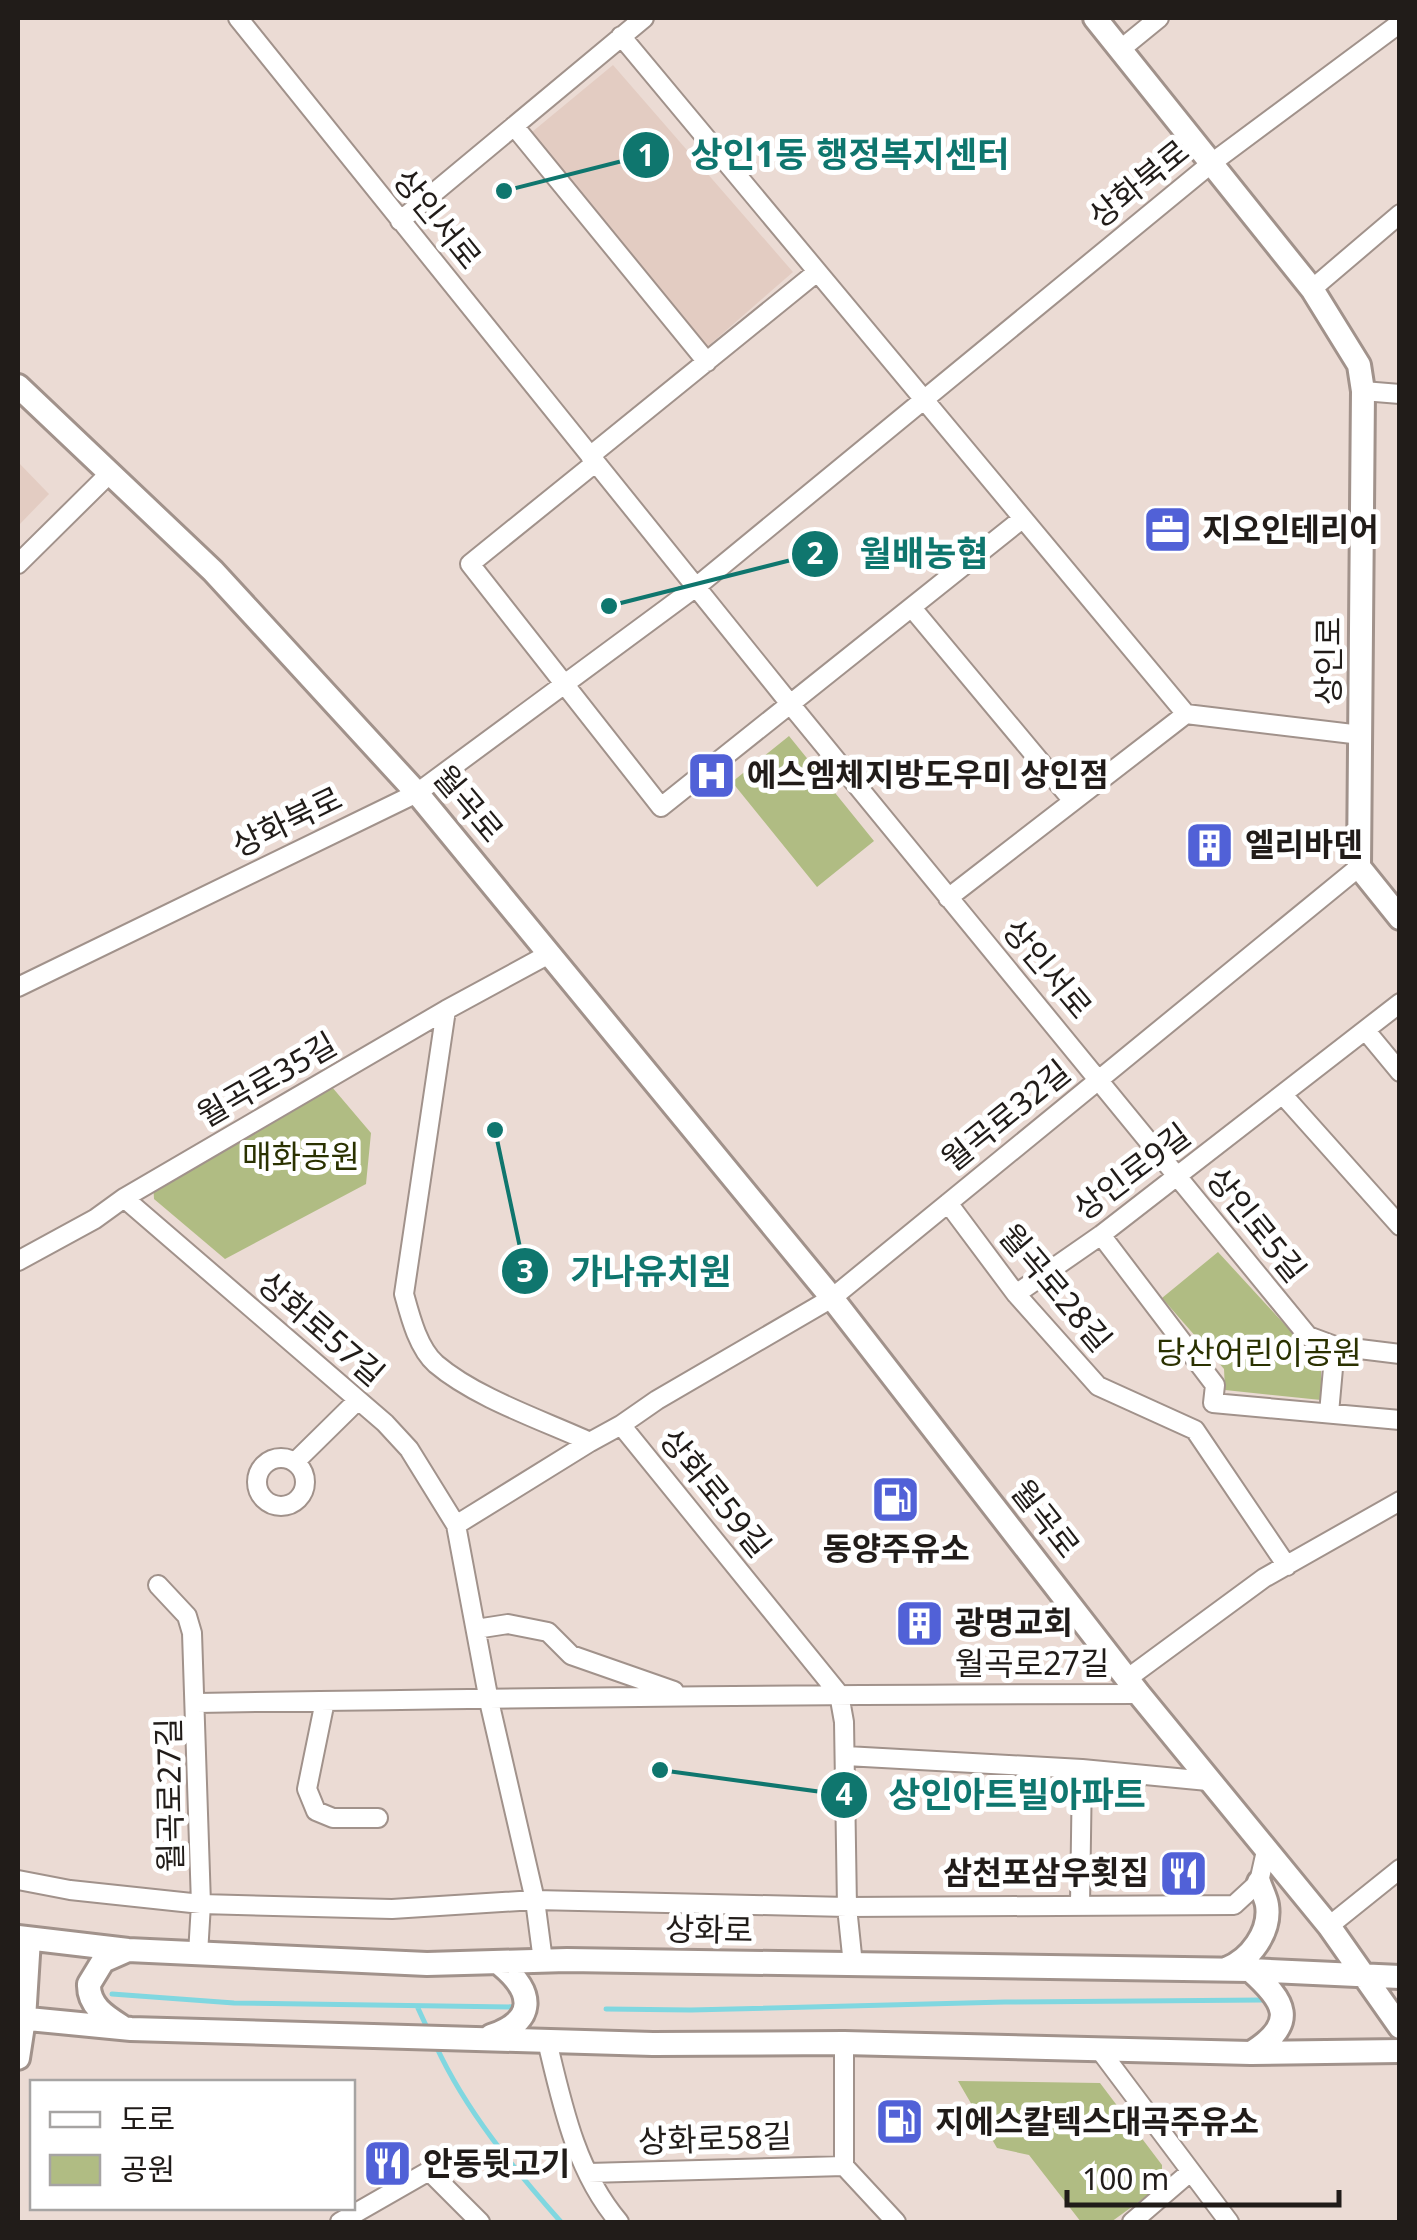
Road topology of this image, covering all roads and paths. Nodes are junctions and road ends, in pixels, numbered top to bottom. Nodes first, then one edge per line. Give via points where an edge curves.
1 (238, 18) edge
2 (644, 18) edge
3 (1095, 18) edge
4 (1158, 18) edge
5 (1396, 33) edge
6 (622, 36) junction
7 (1121, 49) junction
8 (514, 126) junction
9 (1213, 162) junction
10 (1400, 214) edge
11 (400, 221) junction
12 (817, 272) junction
13 (1312, 289) junction
14 (707, 362) junction
15 (18, 386) edge
16 (1363, 391) junction
17 (1400, 394) edge
18 (923, 400) junction
19 (592, 460) junction
20 (110, 473) junction
21 (1022, 518) junction
22 (18, 564) edge
23 (696, 587) junction
24 (912, 608) junction
25 (566, 683) junction
26 (791, 705) junction
27 (1186, 714) junction
28 (1361, 735) junction
29 (417, 793) junction
30 (1074, 801) junction
31 (1359, 867) junction
32 (948, 898) junction
33 (1400, 918) edge
34 (549, 954) junction
35 (18, 986) edge
36 (1400, 1003) edge
37 (446, 1010) junction
38 (1366, 1031) junction
39 (1400, 1072) edge
40 (1099, 1078) junction
41 (1284, 1095) junction
42 (1176, 1176) junction
43 (124, 1198) junction
44 (948, 1202) junction
45 (1400, 1226) edge
46 (1101, 1235) junction
47 (18, 1261) edge
48 (1016, 1294) junction
49 (832, 1298) junction
50 (1335, 1346) junction
51 (1400, 1354) edge
52 (358, 1400) junction
53 (1214, 1403) junction
54 (1329, 1413) junction
55 (1400, 1420) edge
56 (621, 1425) junction
57 (1195, 1430) junction
58 (590, 1442) junction
59 (295, 1462) dead end
60 (1400, 1501) edge
61 (456, 1526) junction
62 (1287, 1566) junction
63 (158, 1586) dead end
64 (476, 1630) junction
65 (1133, 1686) junction
66 (839, 1694) junction
67 (686, 1696) junction
68 (326, 1701) junction
69 (489, 1701) junction
70 (196, 1703) junction
71 (846, 1756) junction
72 (1082, 1769) junction
73 (1208, 1780) junction
74 (378, 1818) dead end
75 (1266, 1851) junction
76 (1400, 1869) edge
77 (18, 1880) edge
78 (1259, 1882) junction
79 (535, 1900) junction
80 (201, 1904) junction
81 (1080, 1905) junction
82 (847, 1907) junction
83 (1329, 1926) junction
84 (23, 1938) edge
85 (128, 1950) junction
86 (198, 1954) junction
87 (543, 1962) junction
88 (500, 1964) junction
89 (853, 1965) junction
90 (1226, 1969) junction
91 (1250, 1970) junction
92 (1365, 1977) junction
93 (1400, 1977) edge
94 (21, 2019) edge
95 (1400, 2027) edge
96 (125, 2028) junction
97 (483, 2039) junction
98 (547, 2041) junction
99 (844, 2043) junction
100 (1099, 2050) junction
101 (1400, 2051) edge
102 (1251, 2053) junction
103 (18, 2058) edge
104 (844, 2166) junction
105 (588, 2173) junction
106 (1190, 2173) junction
107 (340, 2222) edge
108 (480, 2222) edge
109 (619, 2222) edge
110 (896, 2222) edge
111 (1132, 2222) edge
112 (1229, 2222) edge

1 - 11 street, 상인서로
2 - 6 street
3 - 7 main road, 상인로
4 - 7 street
5 - 9 street, 상화북로
6 - 8 street
6 - 12 street
7 - 9 main road, 상인로
8 - 11 street
8 - 14 street
9 - 13 main road, 상인로
9 - 18 street, 상화북로
10 - 13 street
11 - 19 street, 상인서로
12 - 14 street
12 - 18 street
13 - 16 main road, 상인로 via 1359,365
14 - 19 street
15 - 20 main road, 월곡로
16 - 17 street
16 - 28 main road, 상인로
18 - 21 street
18 - 23 street, 상화북로
19 - 23 street, 상인서로
19 - 25 street via 470,564
20 - 22 street
20 - 29 main road, 월곡로 via 213,571
21 - 24 street
21 - 27 street
23 - 25 street, 상화북로
23 - 26 street, 상인서로
24 - 26 street
24 - 30 street
25 - 26 street via 661,807
25 - 29 street, 상화북로
26 - 32 street, 상인서로
27 - 28 street
27 - 30 street
28 - 31 main road, 상인로
29 - 34 main road, 월곡로
29 - 35 street, 상화북로
30 - 32 street
31 - 33 main road
31 - 40 street, 월곡로32길
32 - 40 street, 상인서로
34 - 37 street, 월곡로35길
34 - 49 main road, 월곡로
36 - 38 street, 상인로9길
37 - 43 street, 월곡로35길
37 - 58 street via 404,1294 411,1321 434,1362 476,1390
38 - 39 street
38 - 41 street, 상인로9길
40 - 42 street, 상인로5길
40 - 44 street, 월곡로32길
41 - 42 street, 상인로9길
41 - 45 street
42 - 46 street, 상인로9길
42 - 50 street, 상인로5길 via 1308,1336
43 - 47 street, 월곡로35길
43 - 52 street, 상화로57길
44 - 48 street, 월곡로28길
44 - 49 street, 월곡로32길
46 - 48 street, 상인로9길
46 - 53 street via 1215,1385
48 - 57 street, 월곡로28길 via 1098,1386
49 - 56 street
49 - 65 main road, 월곡로
50 - 51 street, 상인로5길
50 - 54 street
52 - 59 street
52 - 61 street, 상화로57길 via 409,1450
53 - 54 street
53 - 57 street
54 - 55 street
56 - 58 street, 상화로59길
56 - 66 street, 상화로59길
57 - 62 street
58 - 61 street
60 - 62 street
61 - 64 street, 상화로57길
62 - 65 street
63 - 70 street via 187,1616
64 - 67 street, 월곡로27길 via 508,1624 548,1632 570,1655
64 - 69 street, 상화로57길
65 - 66 street, 월곡로27길
65 - 73 main road, 월곡로
66 - 67 street, 월곡로27길
66 - 71 street
67 - 69 street, 월곡로27길
68 - 69 street, 월곡로27길
68 - 70 street, 월곡로27길
68 - 74 street via 306,1789 316,1811 333,1818
69 - 79 street, 상화로57길
70 - 80 street, 월곡로27길
71 - 72 street
71 - 82 street
72 - 73 street
72 - 81 street
73 - 75 main road, 월곡로
75 - 78 street
75 - 83 main road, 월곡로
76 - 83 street
77 - 80 street
78 - 81 street via 1234,1905
78 - 90 main road via 1268,1907 1262,1936 1241,1963
79 - 80 street via 392,1909
79 - 82 street
79 - 87 street, 상화로57길
80 - 86 street, 월곡로27길
81 - 82 street
82 - 89 street
83 - 92 main road, 월곡로
84 - 85 main road, 상화로
84 - 94 main road
85 - 86 main road, 상화로
85 - 96 main road via 102,1962 88,1994
86 - 88 main road, 상화로
87 - 88 main road, 상화로
87 - 89 main road, 상화로
88 - 97 main road via 522,1986 524,2014 512,2028
89 - 90 main road, 상화로
90 - 91 main road, 상화로
91 - 92 main road, 상화로
91 - 102 main road via 1282,2006 1270,2041
92 - 93 main road, 상화로
92 - 95 main road, 월곡로
94 - 96 main road
94 - 103 main road
96 - 97 main road
97 - 98 main road
98 - 99 main road
98 - 105 street via 567,2126
99 - 100 main road
99 - 104 street
100 - 102 main road
100 - 106 street
101 - 102 main road
104 - 105 street, 상화로58길
104 - 110 street
105 - 109 street
106 - 111 street
106 - 112 street
107 - 108 street via 429,2171

